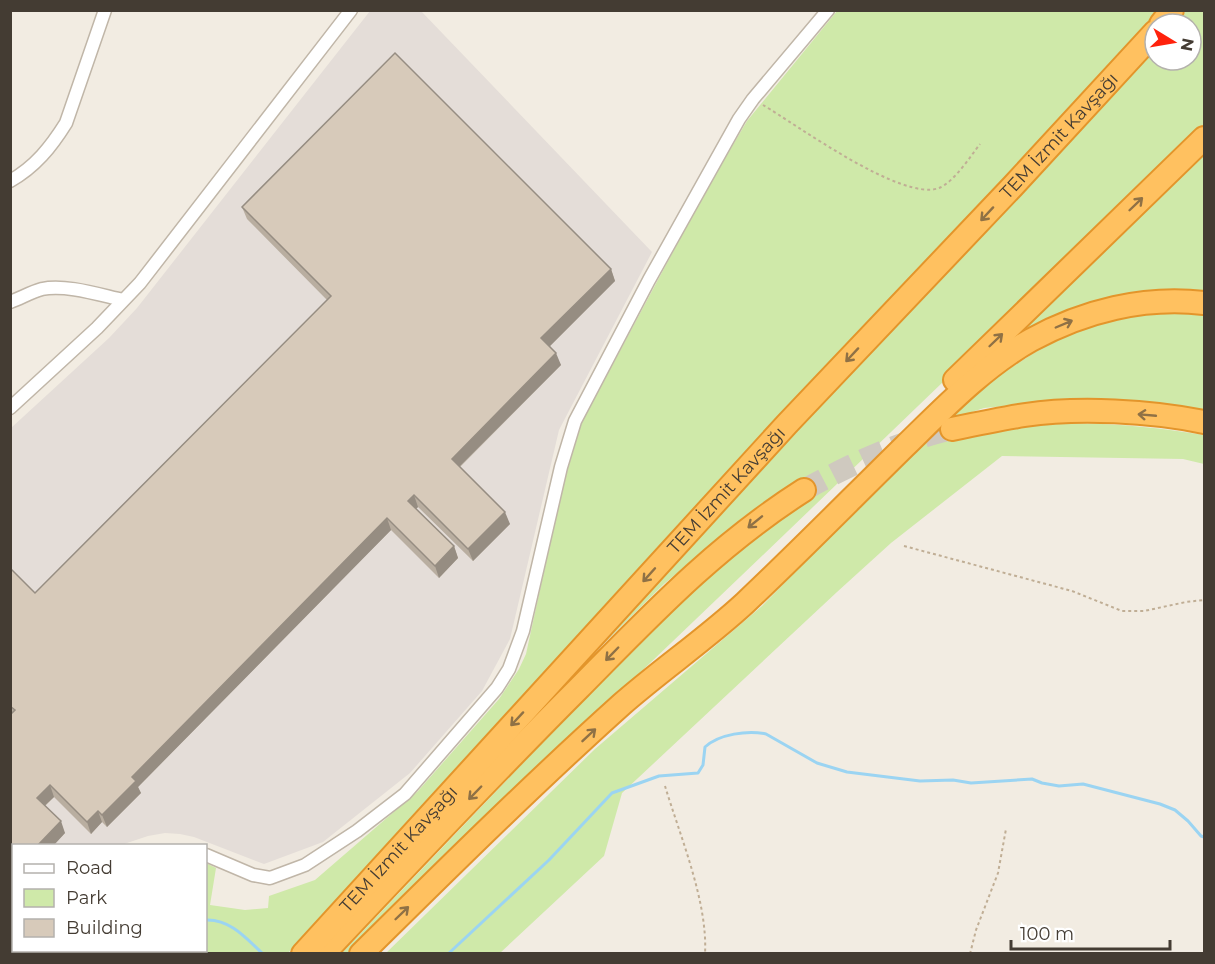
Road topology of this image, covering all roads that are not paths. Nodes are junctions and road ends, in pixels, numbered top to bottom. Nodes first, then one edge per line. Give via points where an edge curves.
1 (105, 10) edge
2 (351, 10) edge
3 (828, 10) edge
4 (1143, 45) edge
5 (1204, 138) edge
6 (10, 181) edge
7 (123, 300) junction
8 (10, 302) edge
9 (1204, 303) edge
10 (10, 408) edge
11 (1204, 423) edge
12 (952, 429) tunnel mouth
13 (804, 490) tunnel mouth
14 (623, 703) junction
15 (207, 855) edge
16 (303, 954) edge
17 (323, 954) edge
18 (361, 954) edge

1 - 6 street via 66,123 39,159
2 - 7 street
3 - 15 street via 739,119 575,421 523,631 509,669 497,688 405,794 305,865 270,878
4 -> 16 highway, TEM İzmit Kavşağı via 780,432
14 -> 5 highway
7 - 8 street via 51,288
7 - 10 street
14 -> 9 highway via 743,605 964,388 1006,356 1091,313 1154,302
11 -> 12 highway via 1121,413 1068,412 1026,415
13 -> 17 highway via 764,515 680,586
18 -> 14 highway

